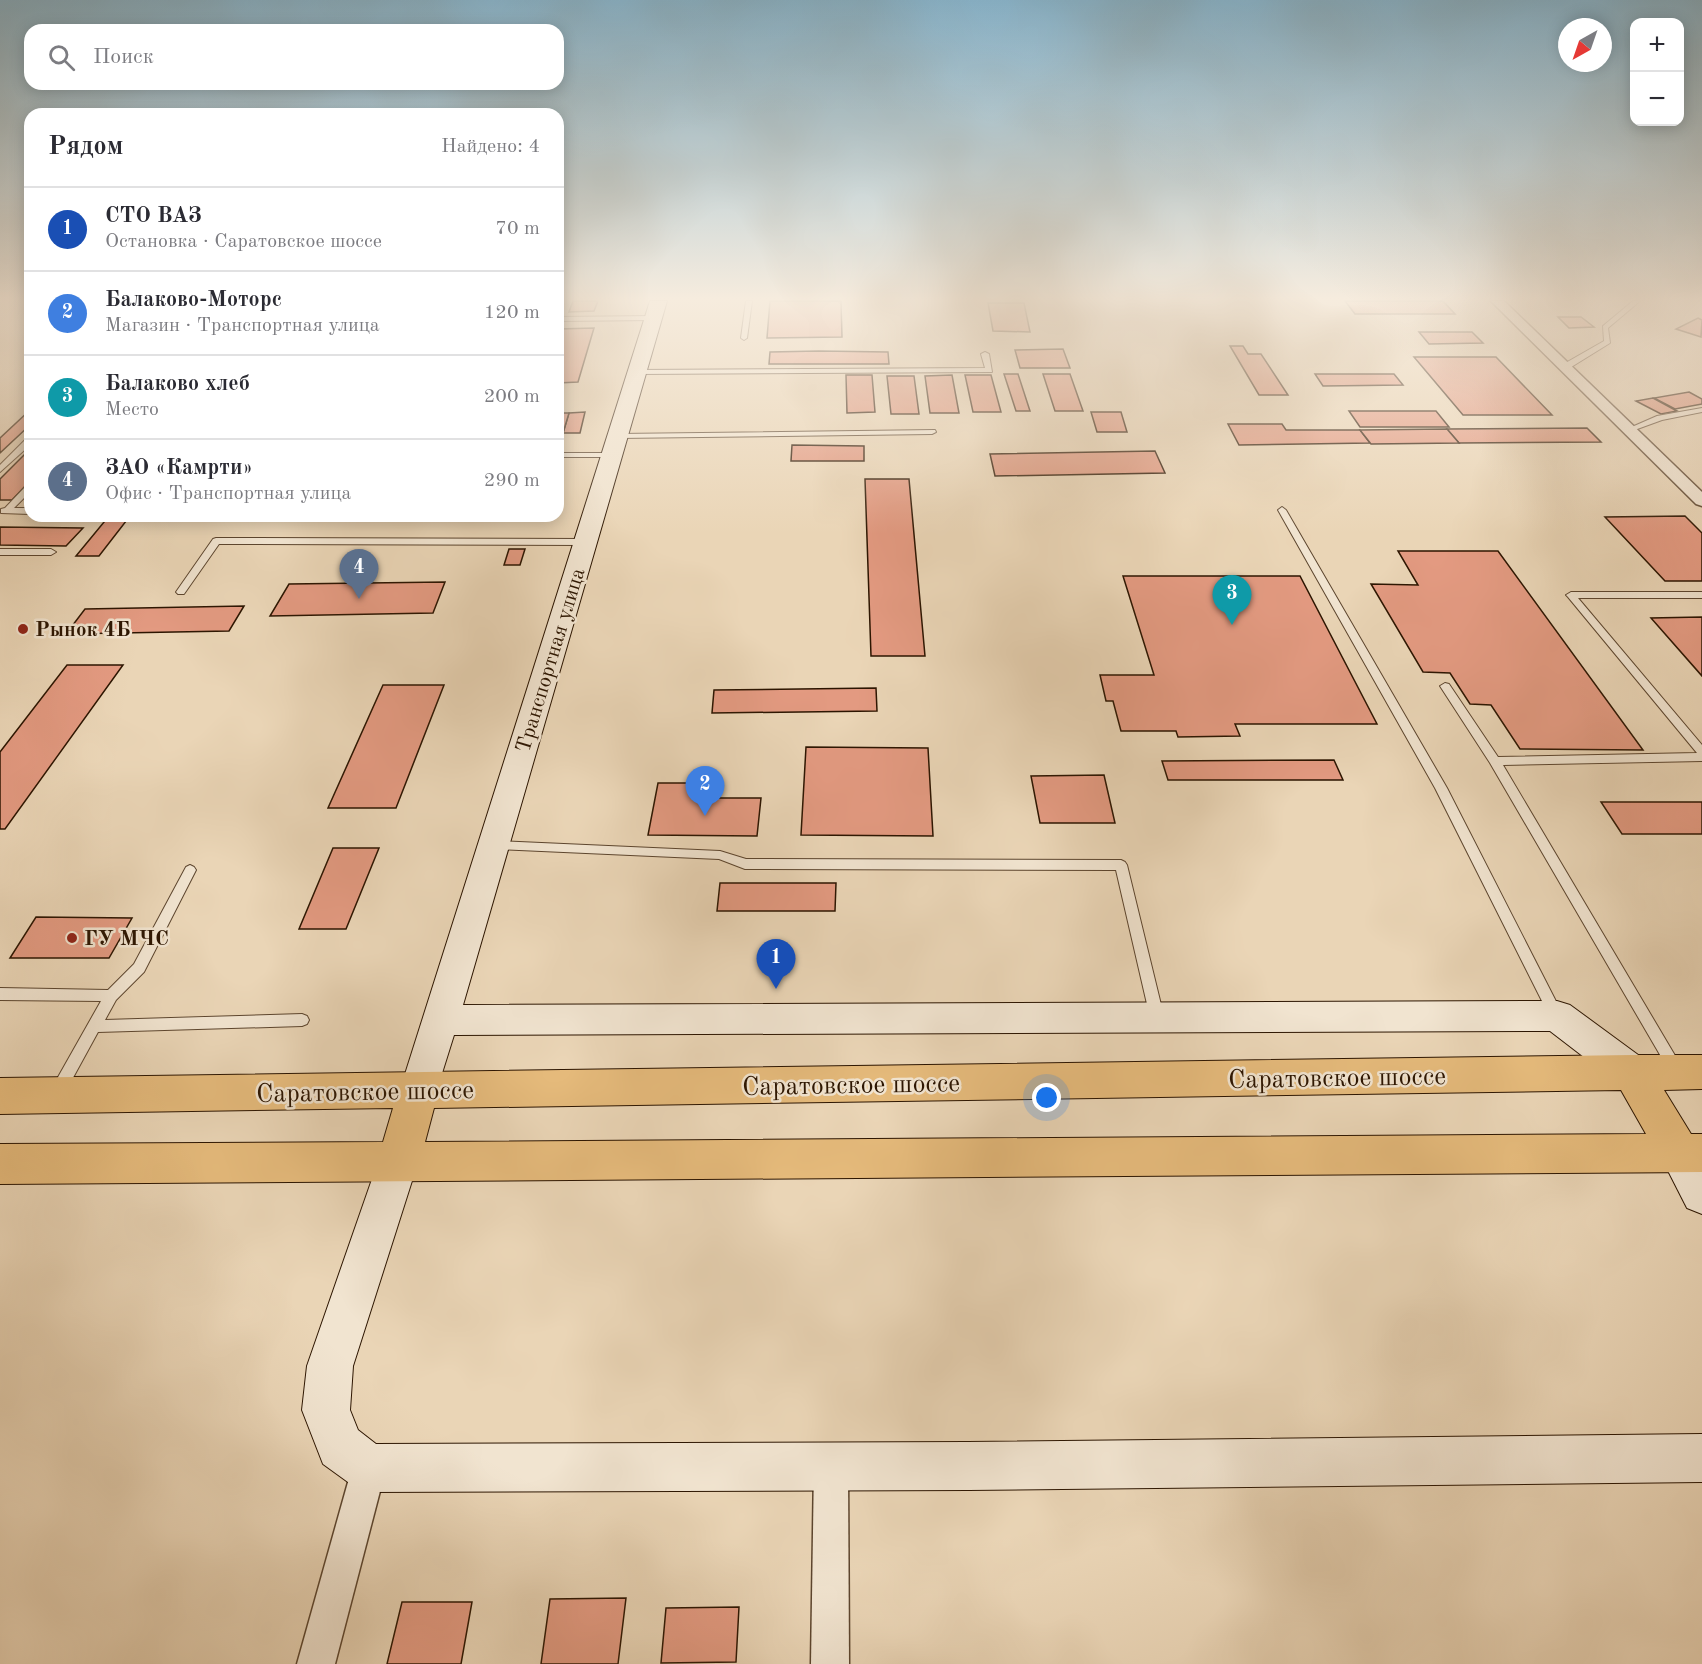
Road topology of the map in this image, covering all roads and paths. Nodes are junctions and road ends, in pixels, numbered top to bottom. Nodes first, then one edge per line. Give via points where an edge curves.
1 (636, 379) edge
2 (1577, 379) edge
3 (1702, 410) edge
4 (1629, 429) junction
5 (932, 432) dead end
6 (24, 446) edge
7 (615, 446) junction
8 (564, 454) edge
9 (0, 470) edge
10 (24, 493) edge
11 (1702, 501) edge
12 (1282, 510) dead end
13 (4, 511) edge
14 (24, 511) edge
15 (586, 542) junction
16 (0, 552) edge
17 (51, 552) dead end
18 (181, 592) dead end
19 (1702, 595) edge
20 (1445, 686) dead end
21 (1702, 752) edge
22 (1702, 757) edge
23 (1495, 761) junction
24 (494, 844) junction
25 (190, 870) dead end
26 (0, 994) edge
27 (111, 996) junction
28 (1557, 1016) junction
29 (1157, 1017) junction
30 (302, 1020) dead end
31 (441, 1020) junction
32 (95, 1026) junction
33 (1632, 1072) junction
34 (1690, 1072) edge
35 (420, 1090) junction
36 (56, 1095) junction
37 (0, 1096) edge
38 (1690, 1153) edge
39 (399, 1162) junction
40 (0, 1164) edge
41 (1702, 1194) edge
42 (1702, 1458) edge
43 (831, 1466) junction
44 (369, 1468) junction
45 (316, 1664) edge
46 (830, 1664) edge

1 - 7 main road, Транспортная улица
2 - 4 street
3 - 4 lane
4 - 11 street
5 - 7 lane
6 - 9 lane
7 - 8 lane
7 - 15 main road, Транспортная улица
10 - 13 lane
12 - 28 lane via 1441,788
13 - 14 lane
15 - 18 lane via 216,541
15 - 24 main road, Транспортная улица
16 - 17 lane
19 - 21 lane via 1571,595
20 - 23 lane
22 - 23 lane
23 - 34 lane
24 - 29 lane via 720,855 746,864 1121,865
24 - 31 main road, Транспортная улица
25 - 27 lane via 139,968
26 - 27 lane
27 - 32 lane
28 - 29 main road
28 - 33 main road
29 - 31 main road
30 - 32 lane
31 - 35 main road, Транспортная улица
32 - 36 lane
33 - 34 main road, Саратовское шоссе
33 - 35 main road, Саратовское шоссе
33 - 38 main road
35 - 36 main road, Саратовское шоссе
35 - 39 main road
36 - 37 main road, Саратовское шоссе
38 - 39 main road
38 - 41 main road
39 - 40 main road
39 - 44 main road via 330,1366 326,1410 340,1447
42 - 43 main road
43 - 44 main road
43 - 46 street
44 - 45 street

